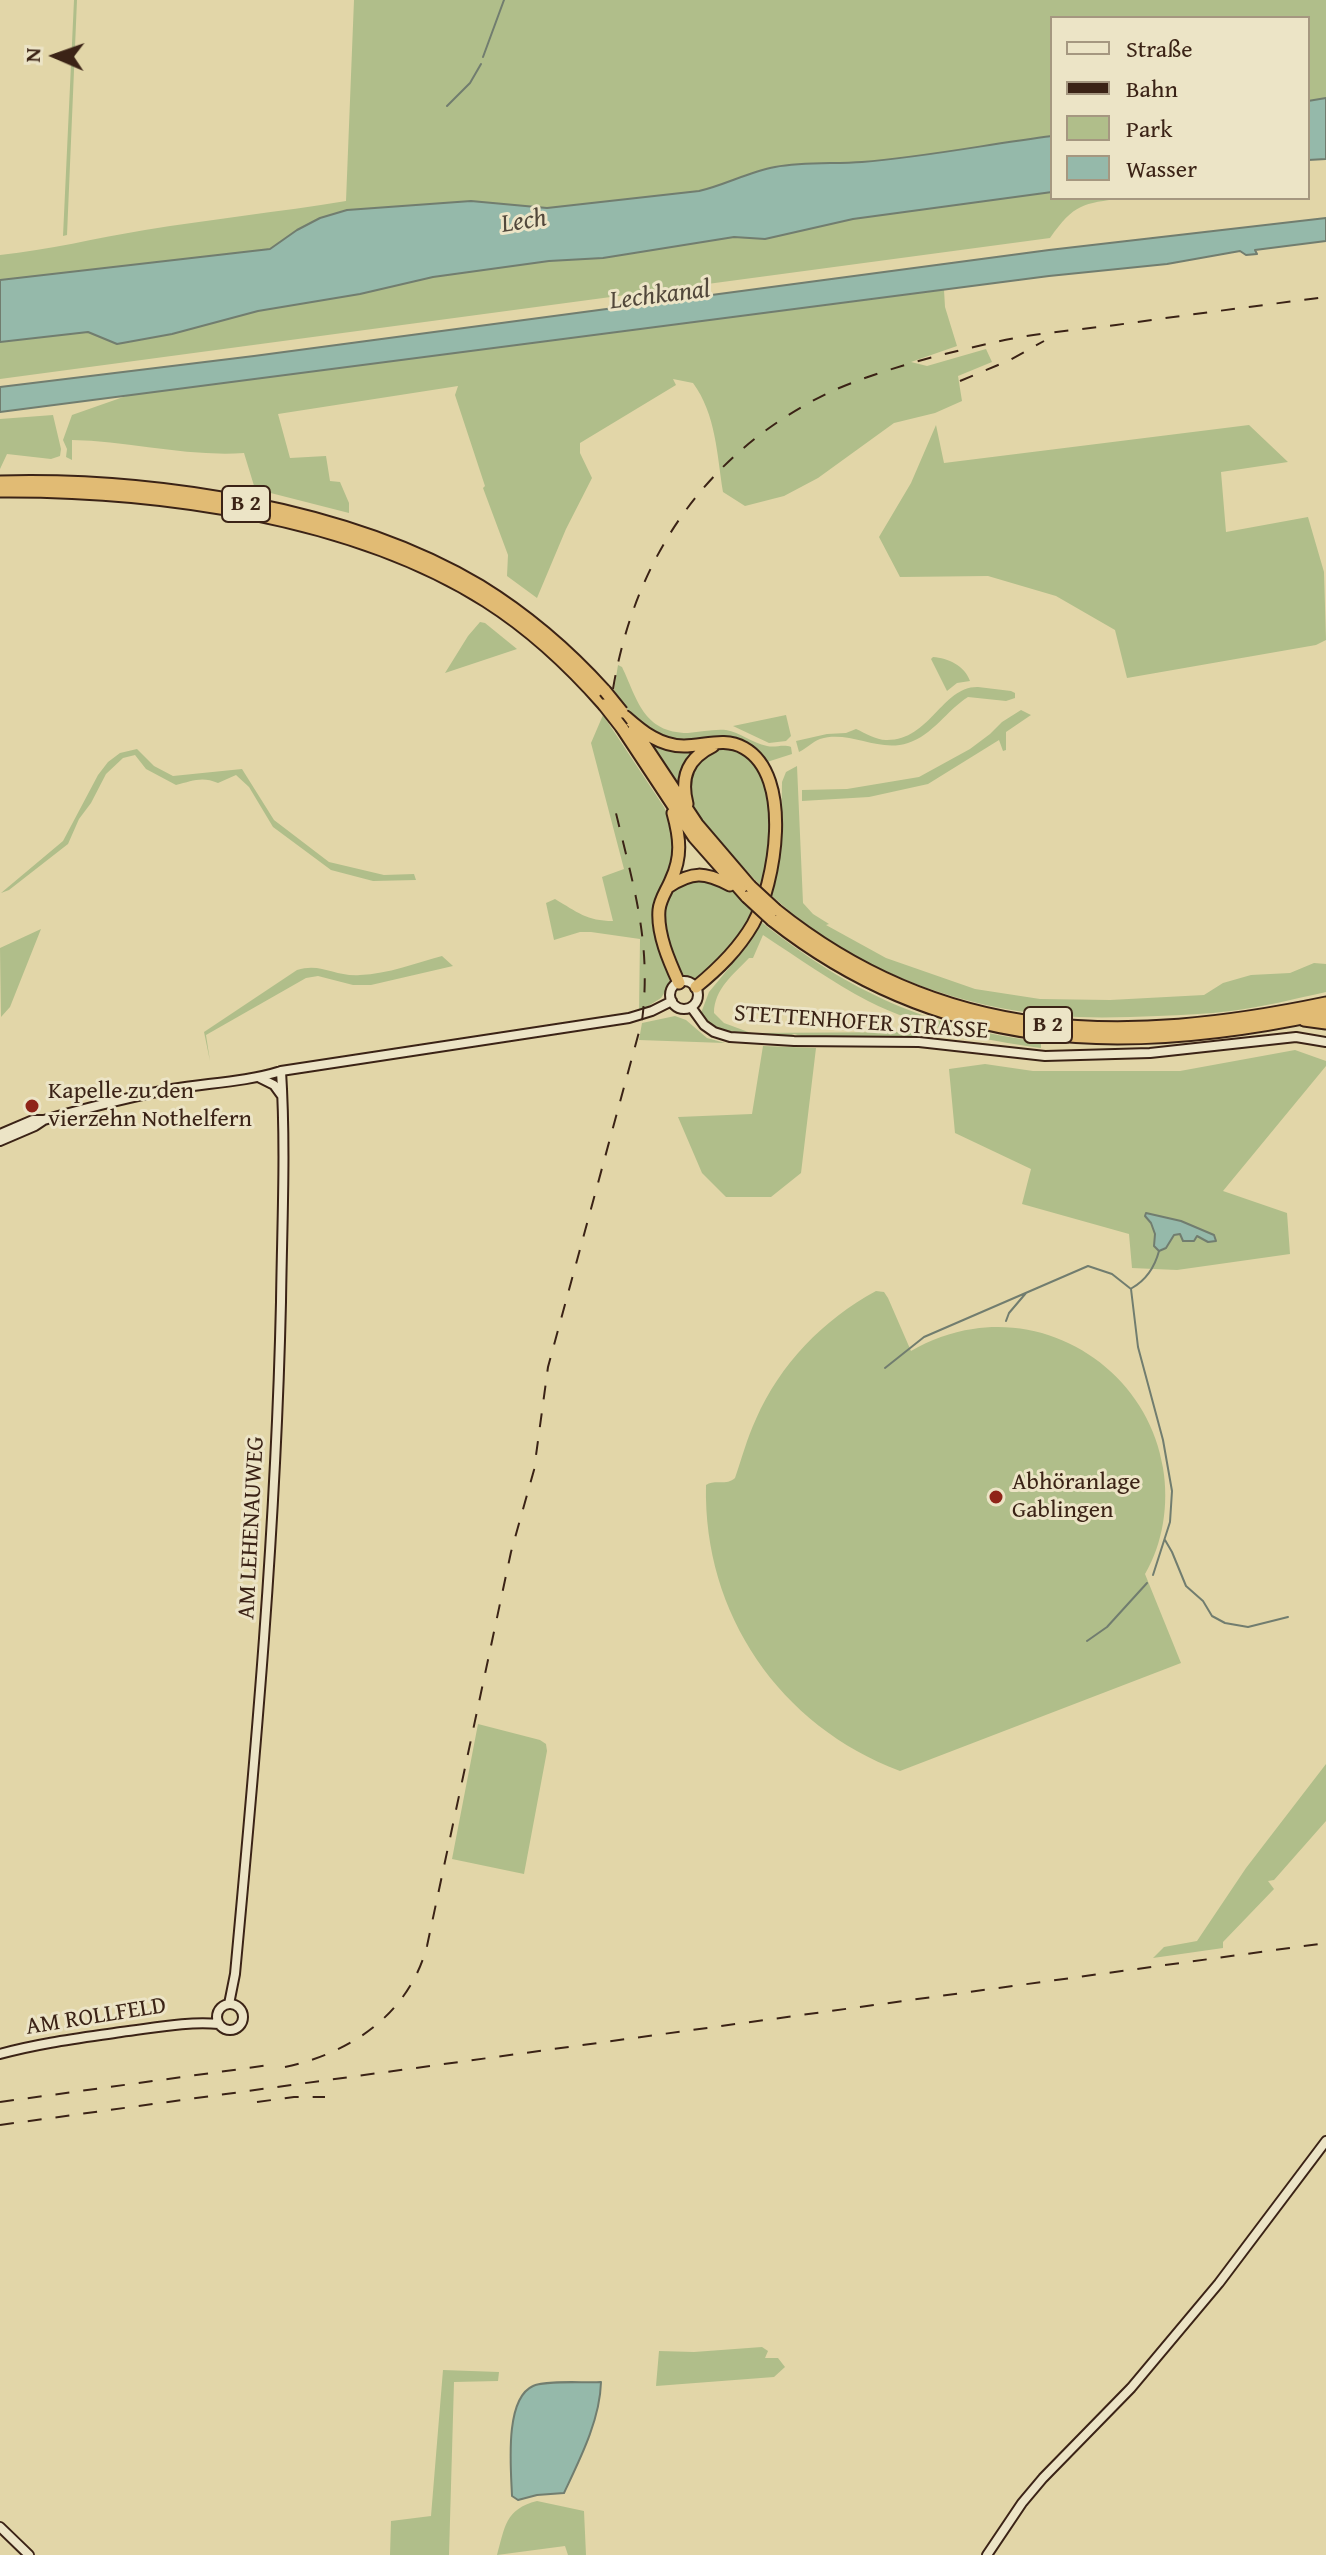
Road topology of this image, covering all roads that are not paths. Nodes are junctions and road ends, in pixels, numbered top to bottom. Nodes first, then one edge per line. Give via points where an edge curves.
1 (0, 482) edge
2 (0, 491) edge
3 (477, 590) junction
4 (503, 606) junction
5 (623, 719) junction
6 (722, 743) junction
7 (669, 801) junction
8 (691, 816) junction
9 (668, 887) junction
10 (745, 891) junction
11 (774, 915) junction
12 (679, 983) junction
13 (696, 987) junction
14 (672, 1001) junction
15 (1326, 1003) edge
16 (691, 1007) junction
17 (1326, 1013) edge
18 (1295, 1019) junction
19 (1326, 1023) edge
20 (1326, 1042) edge
21 (279, 1072) junction
22 (255, 1078) junction
23 (205, 1084) junction
24 (282, 1096) junction
25 (44, 1120) junction
26 (0, 1134) edge
27 (0, 1141) edge
28 (233, 2004) junction
29 (218, 2019) junction
30 (0, 2054) edge
31 (1326, 2141) edge
32 (0, 2527) edge
33 (29, 2555) edge
34 (987, 2555) edge

1 - 3 highway, B 2 via 142,488 261,507 377,538 441,565
2 - 3 highway, B 2 via 123,496 270,519 390,554
3 - 4 highway, B 2
4 - 5 highway, B 2, bridge
4 - 5 highway, B 2, bridge via 568,652
5 - 6 highway via 663,743
5 - 7 highway, B 2
5 - 8 highway, B 2
6 - 8 highway via 699,754 686,772 684,793
6 - 13 highway via 748,750 763,768 774,801 775,846 771,876 753,924 737,948
7 - 9 highway via 680,844
7 - 10 highway, B 2 via 702,847
8 - 10 highway, B 2
9 - 10 highway via 705,874
9 - 12 highway via 660,921
10 - 11 highway, B 2, bridge
11 - 15 highway, B 2 via 895,985 1004,1019 1070,1027 1150,1027
11 - 18 highway, B 2 via 821,956 880,989 938,1012 1002,1028 1136,1037
12 - 13 street
12 - 14 street
13 - 16 street via 698,998
14 - 16 street via 679,1008
14 - 21 street via 629,1018
16 - 20 street, STETTENHOFER STRASSE via 704,1025 730,1037 919,1042 1045,1056 1150,1053 1296,1037
17 - 18 highway, B 2
18 - 19 highway, B 2
21 - 22 street
21 - 23 street
21 - 24 street, AM LEHENAUWEG
22 - 23 street
22 - 24 street via 270,1082
23 - 25 street
24 - 28 street, AM LEHENAUWEG via 273,1529
25 - 26 street
25 - 27 street
28 - 29 street via 221,2007
28 - 29 street via 244,2015 240,2026 230,2030
29 - 30 street, AM ROLLFELD
31 - 34 street via 1219,2283 1131,2388 1038,2483
32 - 33 street

